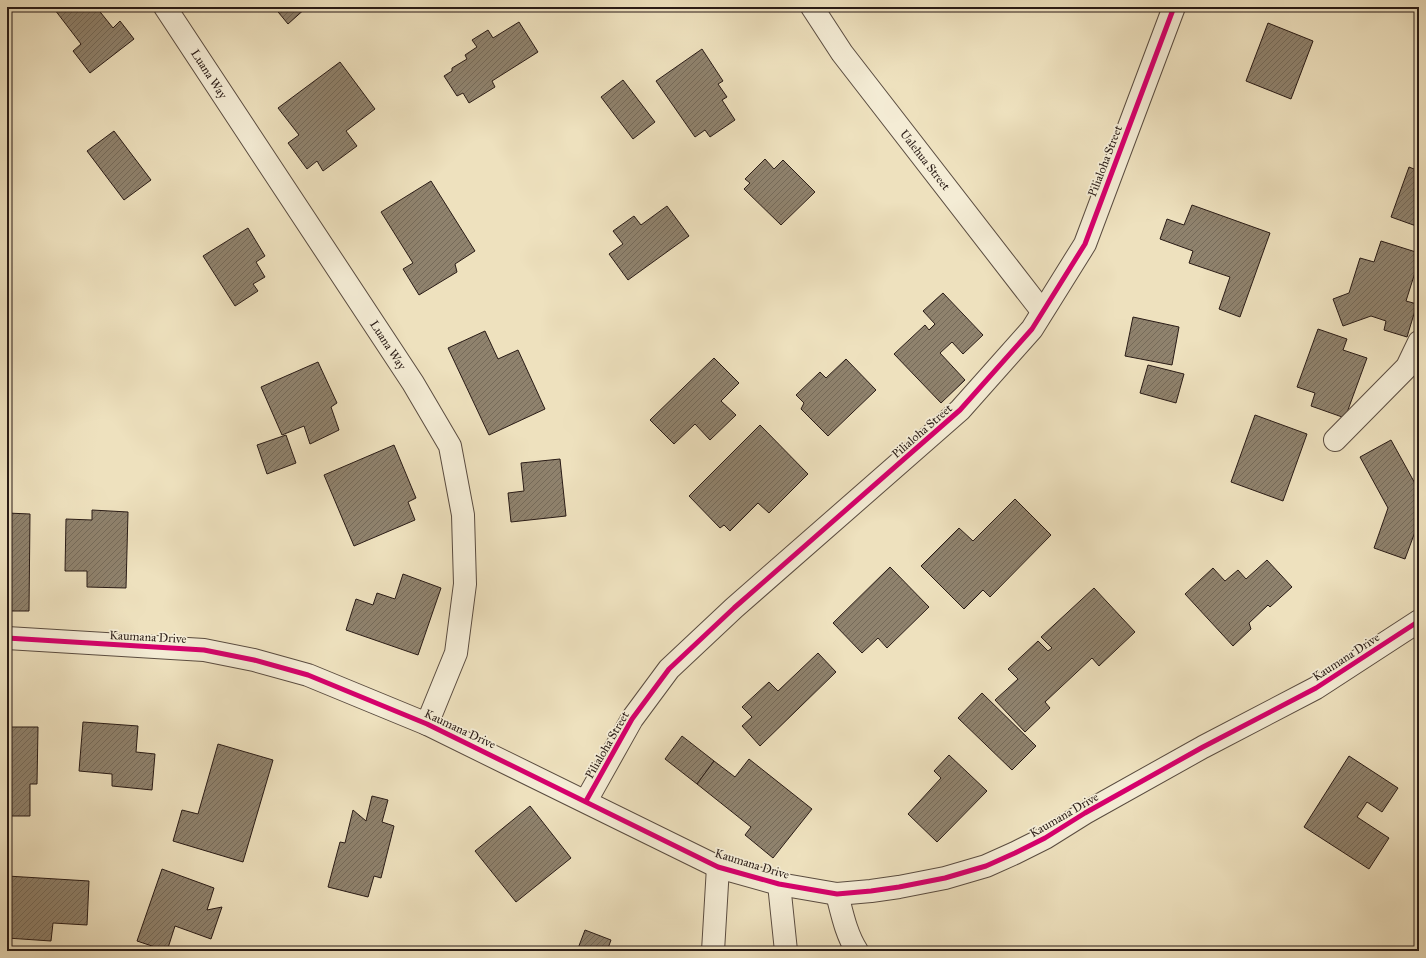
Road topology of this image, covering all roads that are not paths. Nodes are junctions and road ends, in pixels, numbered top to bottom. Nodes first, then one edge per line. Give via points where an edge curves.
1 (165, 7) edge
2 (812, 7) edge
3 (1174, 7) edge
4 (1042, 311) junction
5 (1419, 342) edge
6 (1336, 440) dead end
7 (1419, 621) edge
8 (7, 638) edge
9 (427, 724) junction
10 (586, 801) junction
11 (718, 867) junction
12 (779, 884) junction
13 (837, 894) junction
14 (713, 951) edge
15 (786, 951) edge
16 (857, 951) edge

1 - 9 street, Luana Way via 413,383 450,446 464,515 466,584 456,653
2 - 4 street, Ualehua Street via 842,53
3 - 4 street, Pilialoha Street via 1085,244
4 - 10 street, Pilialoha Street via 1032,329 960,410 734,608 669,669 632,719
5 - 6 street via 1408,367
7 - 13 street, Kaumana Drive via 1316,688 1203,747 1015,853 986,866 945,878 885,889
8 - 9 street, Kaumana Drive via 204,650 254,660 308,675
9 - 10 street, Kaumana Drive
10 - 11 street, Kaumana Drive
11 - 12 street, Kaumana Drive
11 - 14 street
12 - 13 street, Kaumana Drive
12 - 15 street
13 - 16 street via 851,942

